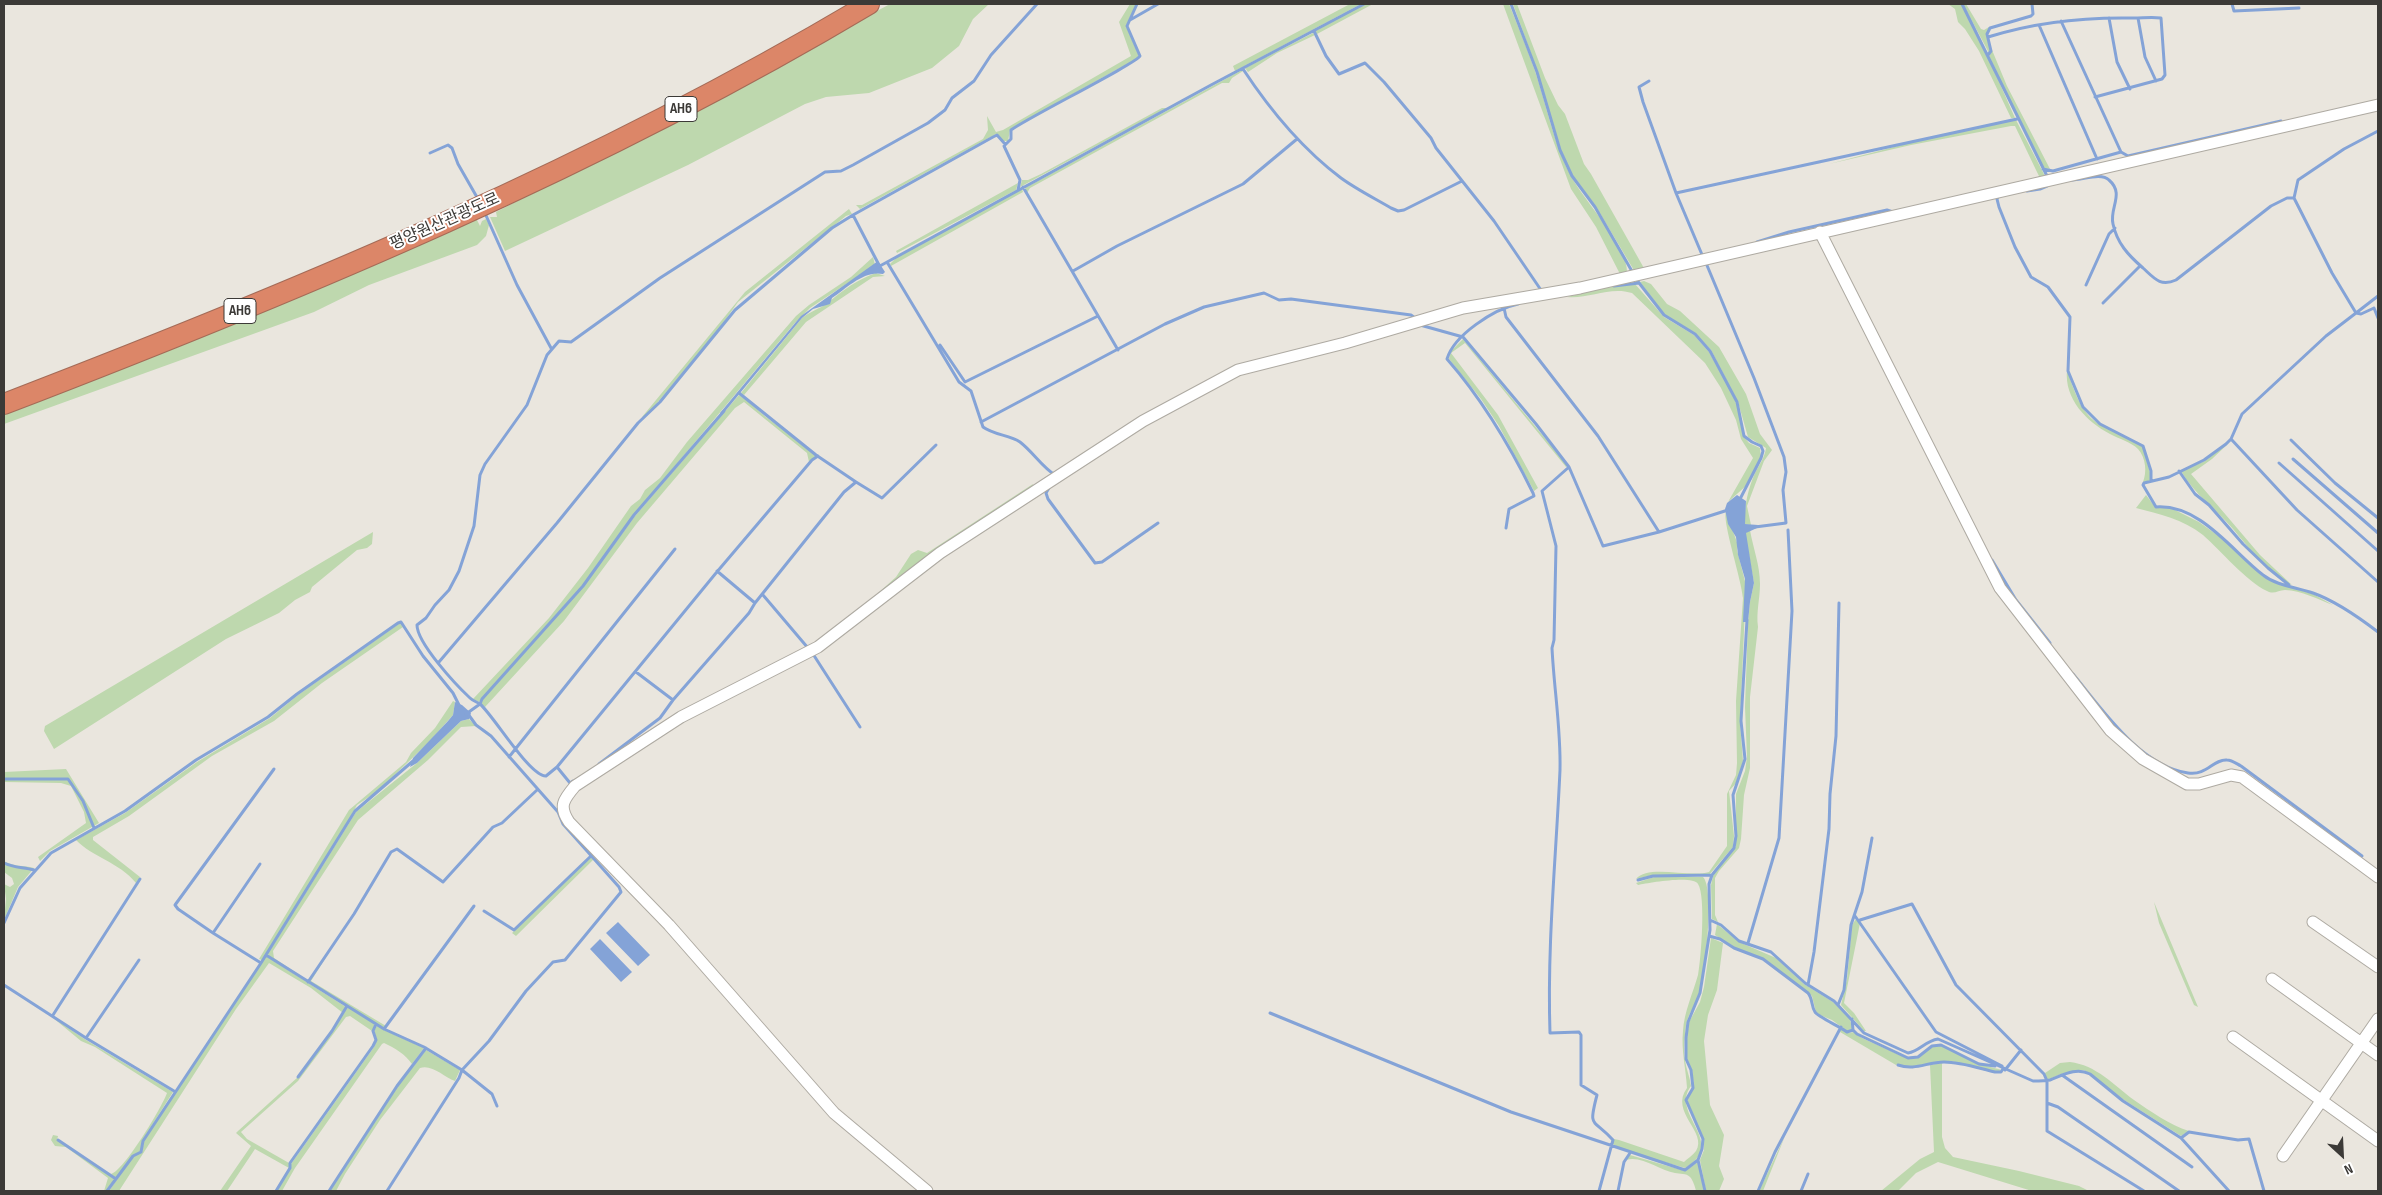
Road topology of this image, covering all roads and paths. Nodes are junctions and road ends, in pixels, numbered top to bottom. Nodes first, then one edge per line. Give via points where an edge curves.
1 (848, 4) edge
2 (870, 4) edge
3 (2378, 106) edge
4 (479, 201) junction
5 (1820, 232) junction
6 (4, 389) edge
7 (4, 404) edge
8 (2378, 877) edge
9 (2313, 922) dead end
10 (2378, 967) edge
11 (2272, 979) dead end
12 (2378, 1019) edge
13 (2233, 1037) dead end
14 (2361, 1043) junction
15 (2378, 1055) edge
16 (2321, 1101) junction
17 (2378, 1141) edge
18 (2283, 1156) dead end
19 (927, 1191) edge

1 - 4 highway
2 - 4 highway, 평양원산관광도로 / AH6 via 700,100
3 - 5 street
4 - 6 highway
4 - 7 highway, 평양원산관광도로 / AH6 via 192,331
5 - 8 street via 2000,588 2110,730 2143,759 2187,784 2205,783 2220,776 2242,777
5 - 19 street via 1580,288 1463,308 1346,343 1238,370 1143,421 940,553 818,647 681,717 575,786 562,808 569,822 669,925 834,1113
9 - 10 street
11 - 14 street
12 - 14 street
13 - 16 street
14 - 15 street
14 - 16 street
16 - 17 street
16 - 18 street

